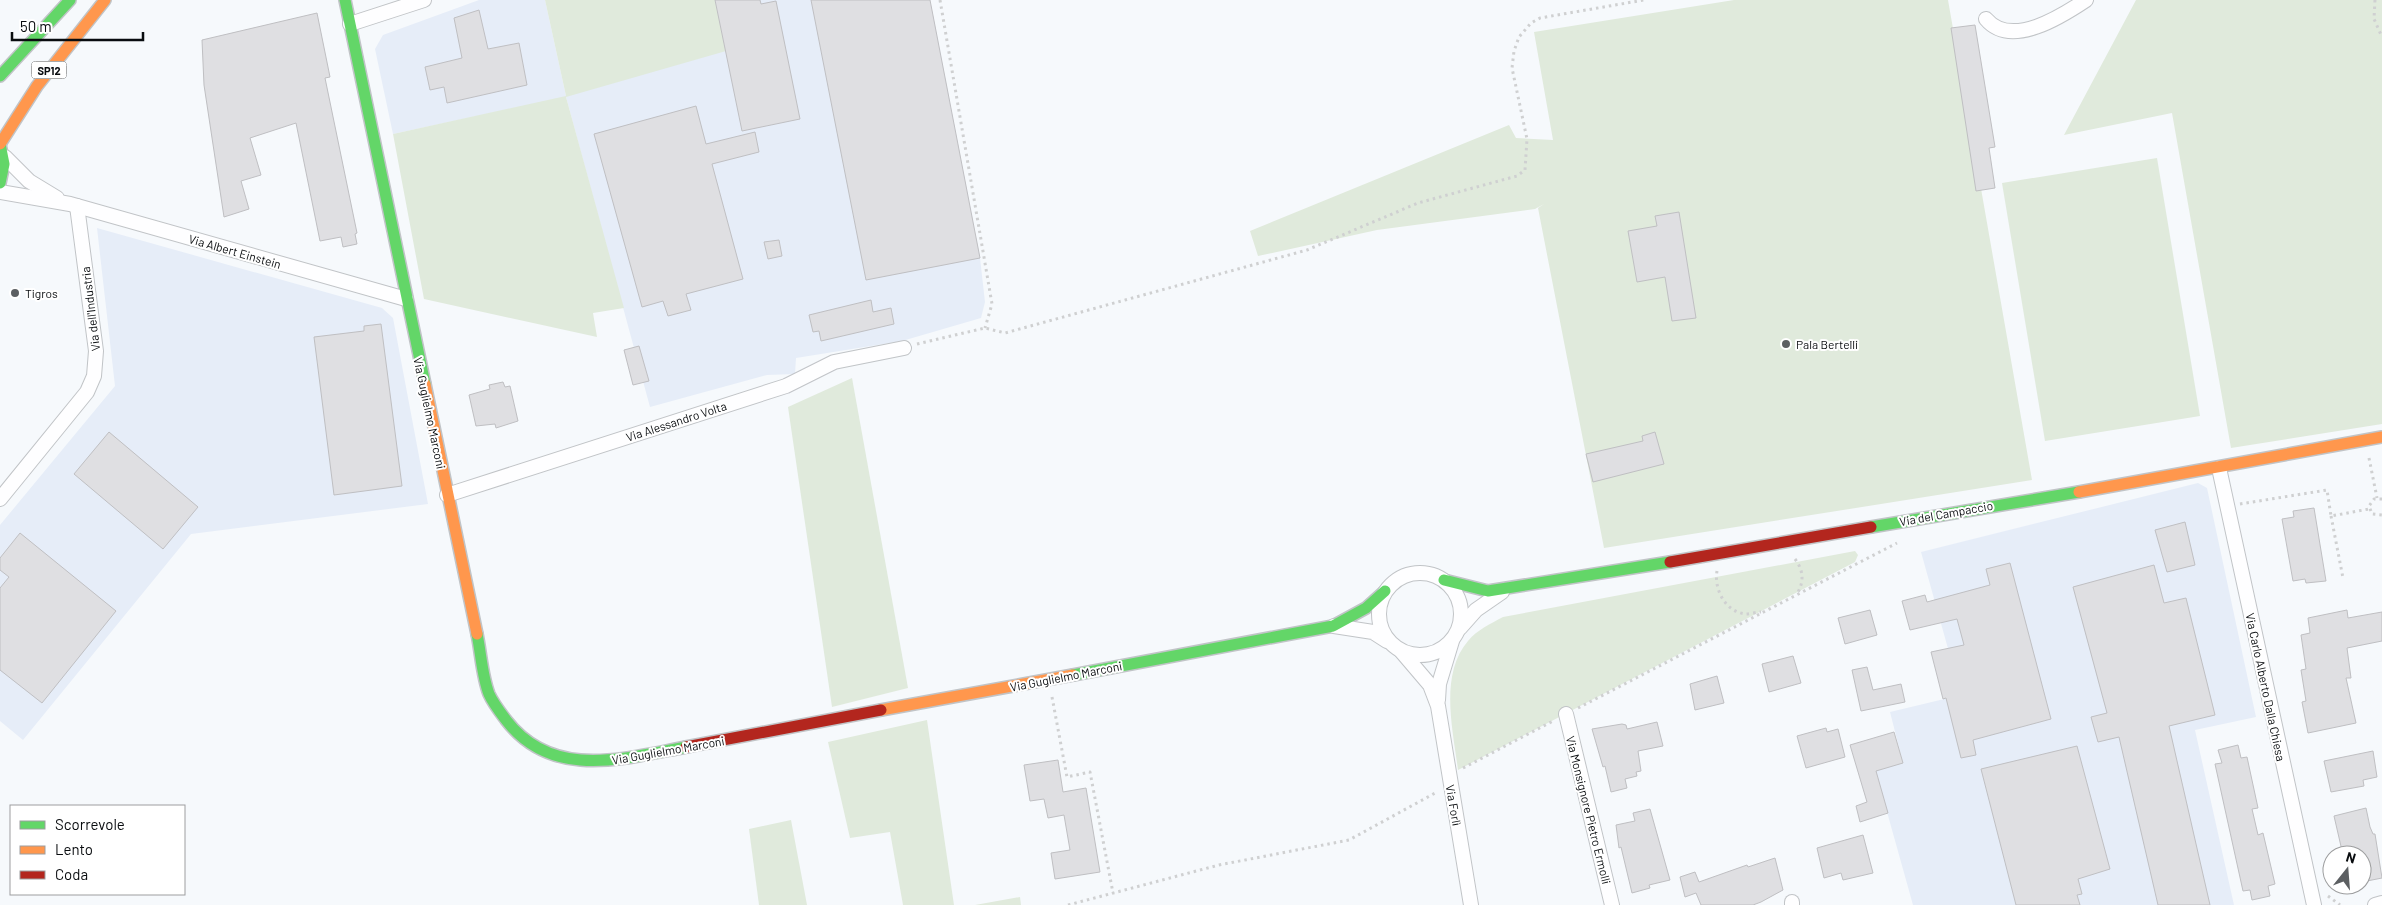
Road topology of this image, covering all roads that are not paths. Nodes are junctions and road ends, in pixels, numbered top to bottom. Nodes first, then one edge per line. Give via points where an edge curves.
1 (70, 0) edge
2 (105, 0) edge
3 (345, 0) edge
4 (424, 0) edge
5 (2086, 0) edge
6 (1986, 19) dead end
7 (350, 24) junction
8 (0, 76) edge
9 (2, 148) edge
10 (0, 183) edge
11 (0, 192) edge
12 (70, 204) junction
13 (406, 299) junction
14 (904, 348) road end
15 (2382, 437) edge
16 (2218, 468) junction
17 (447, 495) junction
18 (0, 499) edge
19 (1444, 580) junction
20 (1510, 589) junction
21 (1385, 592) junction
22 (1334, 626) junction
23 (1456, 634) junction
24 (1396, 647) junction
25 (1438, 706) junction
26 (1566, 714) road end
27 (2382, 903) edge
28 (1471, 905) edge
29 (1612, 905) edge
30 (2314, 905) edge
31 (2375, 905) edge

1 - 8 street, SP12
2 - 9 street, SP12 via 37,86
3 - 7 street, Via Guglielmo Marconi
4 - 7 street
5 - 6 street via 2062,16 2028,29 1997,28
7 - 13 street, Via Guglielmo Marconi
9 - 10 street via 5,169
9 - 12 street, Via Albert Einstein via 28,181
11 - 12 street, Via Albert Einstein
12 - 13 street, Via Albert Einstein
12 - 18 street, Via dell'Industria via 96,351 94,376 87,392
13 - 17 street, Via Guglielmo Marconi
14 - 17 street, Via Alessandro Volta via 834,362 786,386
15 - 16 street, Via del Campaccio
16 - 20 street, Via del Campaccio
16 - 30 street, Via Carlo Alberto Dalla Chiesa
17 - 22 street, Via Guglielmo Marconi via 489,694 522,739 544,752 568,760 610,761
19 - 20 street, Via del Campaccio via 1488,591
19 - 21 street via 1419,572 1394,581
19 - 23 street via 1454,589 1460,602 1462,615
20 - 23 street, Via del Campaccio via 1492,598
21 - 22 street, Via Guglielmo Marconi via 1366,608
21 - 24 street via 1379,617 1382,631
22 - 24 street, Via Guglielmo Marconi via 1373,632
23 - 24 street via 1442,649 1429,654 1415,655
23 - 25 street, Via Forlì via 1439,684
24 - 25 street, Via Forlì via 1430,685
25 - 28 street, Via Forlì
26 - 29 street, Via Monsignore Pietro Ermolli
27 - 31 street

